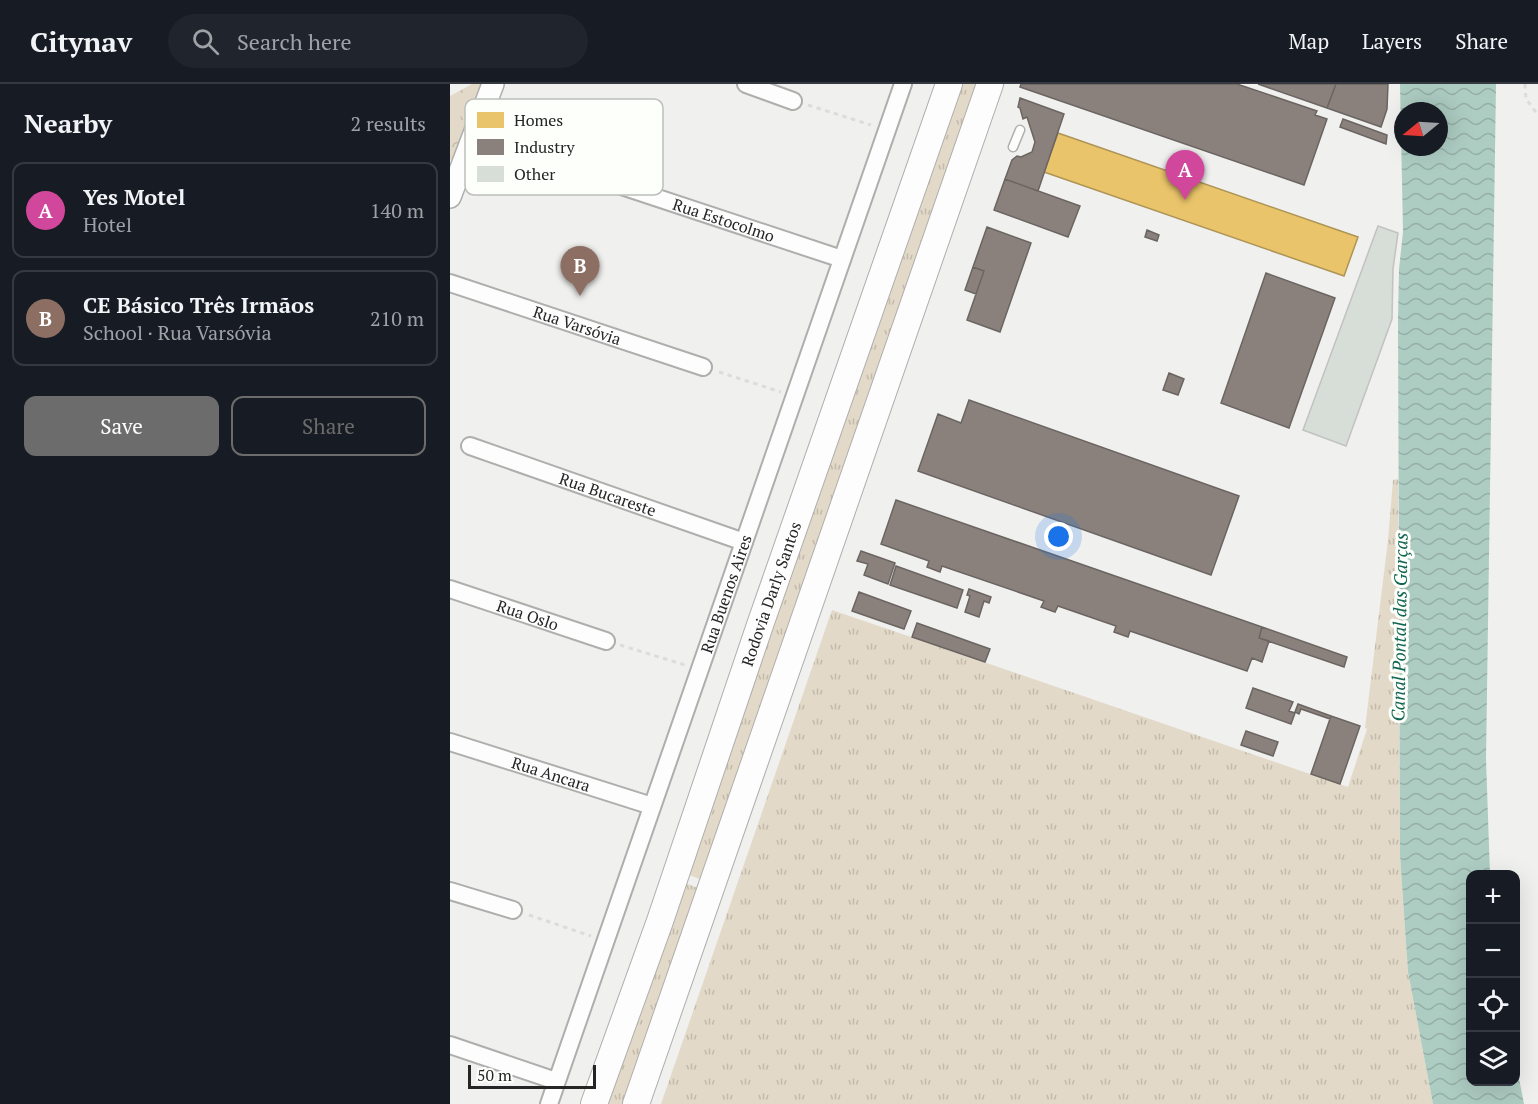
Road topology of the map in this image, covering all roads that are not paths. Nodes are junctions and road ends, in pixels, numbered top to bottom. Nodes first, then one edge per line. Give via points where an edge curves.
1 (493, 84) edge
2 (746, 84) edge
3 (903, 84) edge
4 (950, 84) edge
5 (990, 84) edge
6 (487, 99) edge
7 (793, 101) road end
8 (1020, 130) dead end
9 (1013, 147) dead end
10 (465, 158) edge
11 (649, 195) edge
12 (450, 197) edge
13 (842, 259) junction
14 (450, 283) edge
15 (703, 367) road end
16 (470, 446) dead end
17 (744, 542) junction
18 (450, 590) edge
19 (606, 640) road end
20 (450, 742) edge
21 (652, 806) junction
22 (450, 891) edge
23 (513, 910) road end
24 (450, 1045) edge
25 (556, 1081) junction
26 (549, 1104) edge
27 (594, 1104) edge
28 (636, 1104) edge

1 - 6 street
2 - 7 street
3 - 13 street, Rua Buenos Aires
4 - 27 main road, Rodovia Darly Santos
5 - 28 main road
8 - 9 lane
10 - 12 street
11 - 13 street, Rua Estocolmo
13 - 17 street, Rua Buenos Aires
14 - 15 street, Rua Varsóvia
16 - 17 street, Rua Bucareste
17 - 21 street, Rua Buenos Aires
18 - 19 street, Rua Oslo
20 - 21 street, Rua Ancara
21 - 25 street, Rua Buenos Aires
22 - 23 street
24 - 25 street
25 - 26 street, Rua Buenos Aires

